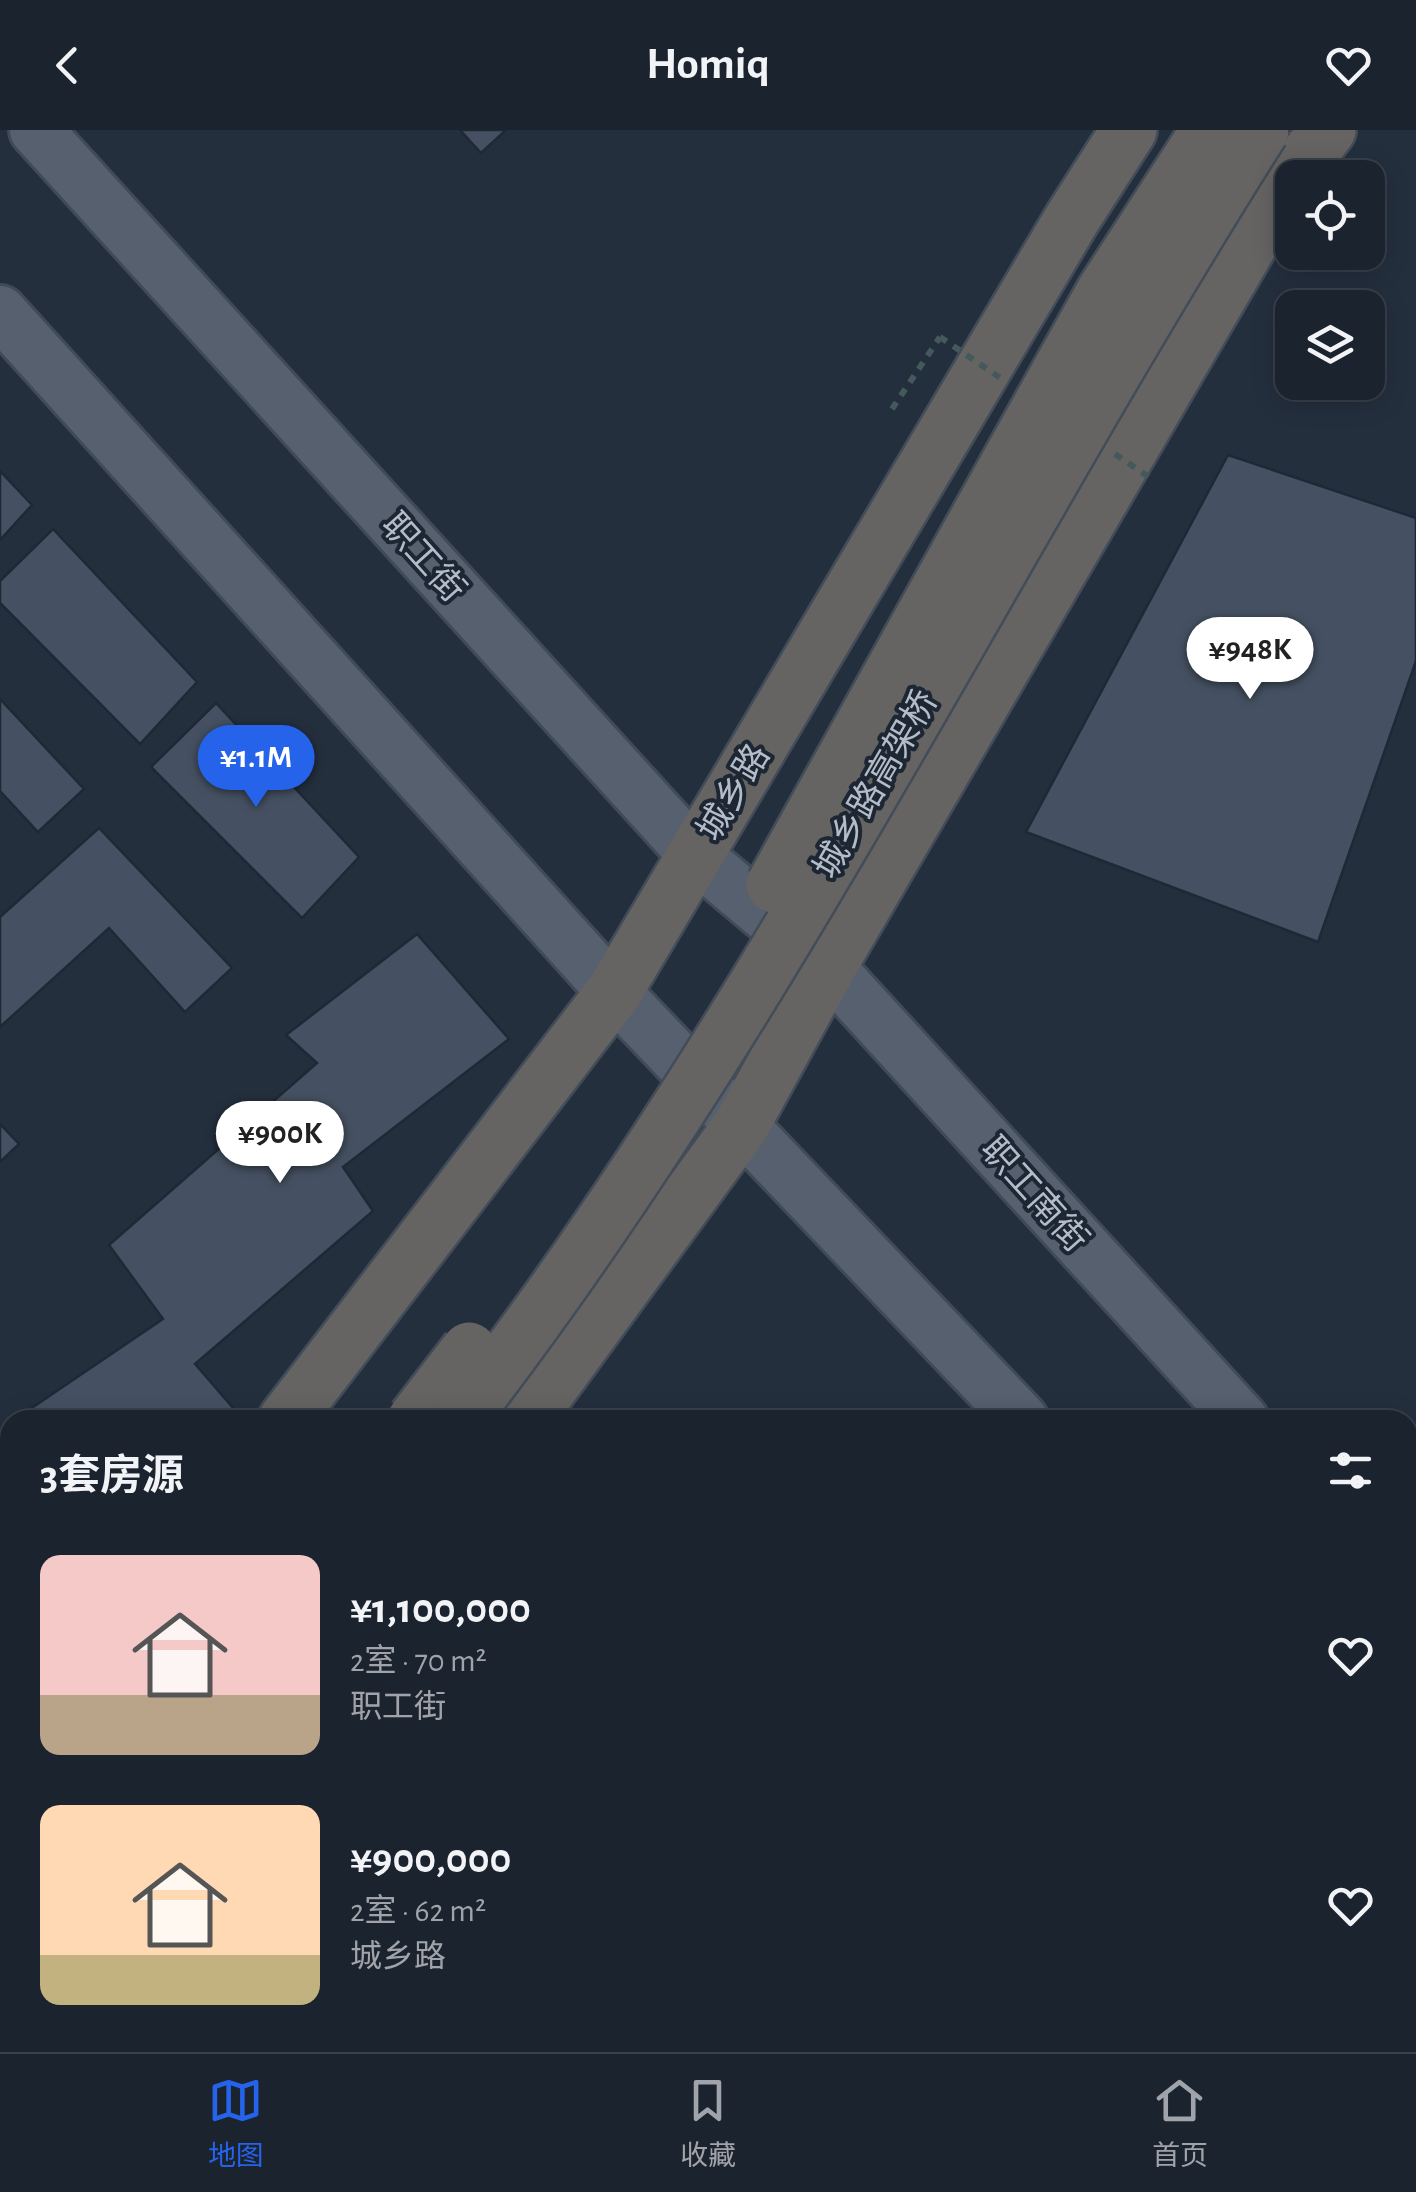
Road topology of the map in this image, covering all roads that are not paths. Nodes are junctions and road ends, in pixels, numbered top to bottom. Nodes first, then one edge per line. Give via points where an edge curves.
1 (36, 130) edge
2 (1129, 130) edge
3 (1209, 130) edge
4 (1262, 130) edge
5 (1328, 130) edge
6 (0, 312) edge
7 (696, 856) junction
8 (828, 967) junction
9 (614, 992) junction
10 (741, 1126) junction
11 (294, 1410) edge
12 (424, 1410) edge
13 (468, 1410) edge
14 (533, 1410) edge
15 (1012, 1410) edge
16 (1233, 1410) edge

1 - 7 main road, 职工街
2 - 7 highway, 城乡路
3 - 12 highway, 城乡路高架桥, bridge via 1104,292 740,947 663,1072
4 - 13 highway, 城乡路高架桥, bridge via 1160,290 698,1084
5 - 8 highway via 1280,192
6 - 9 main road
7 - 8 main road, 职工街
7 - 9 highway, 城乡路
8 - 10 highway
8 - 16 main road, 职工南街
9 - 10 main road
9 - 11 highway, 城乡路
10 - 14 highway
10 - 15 main road

